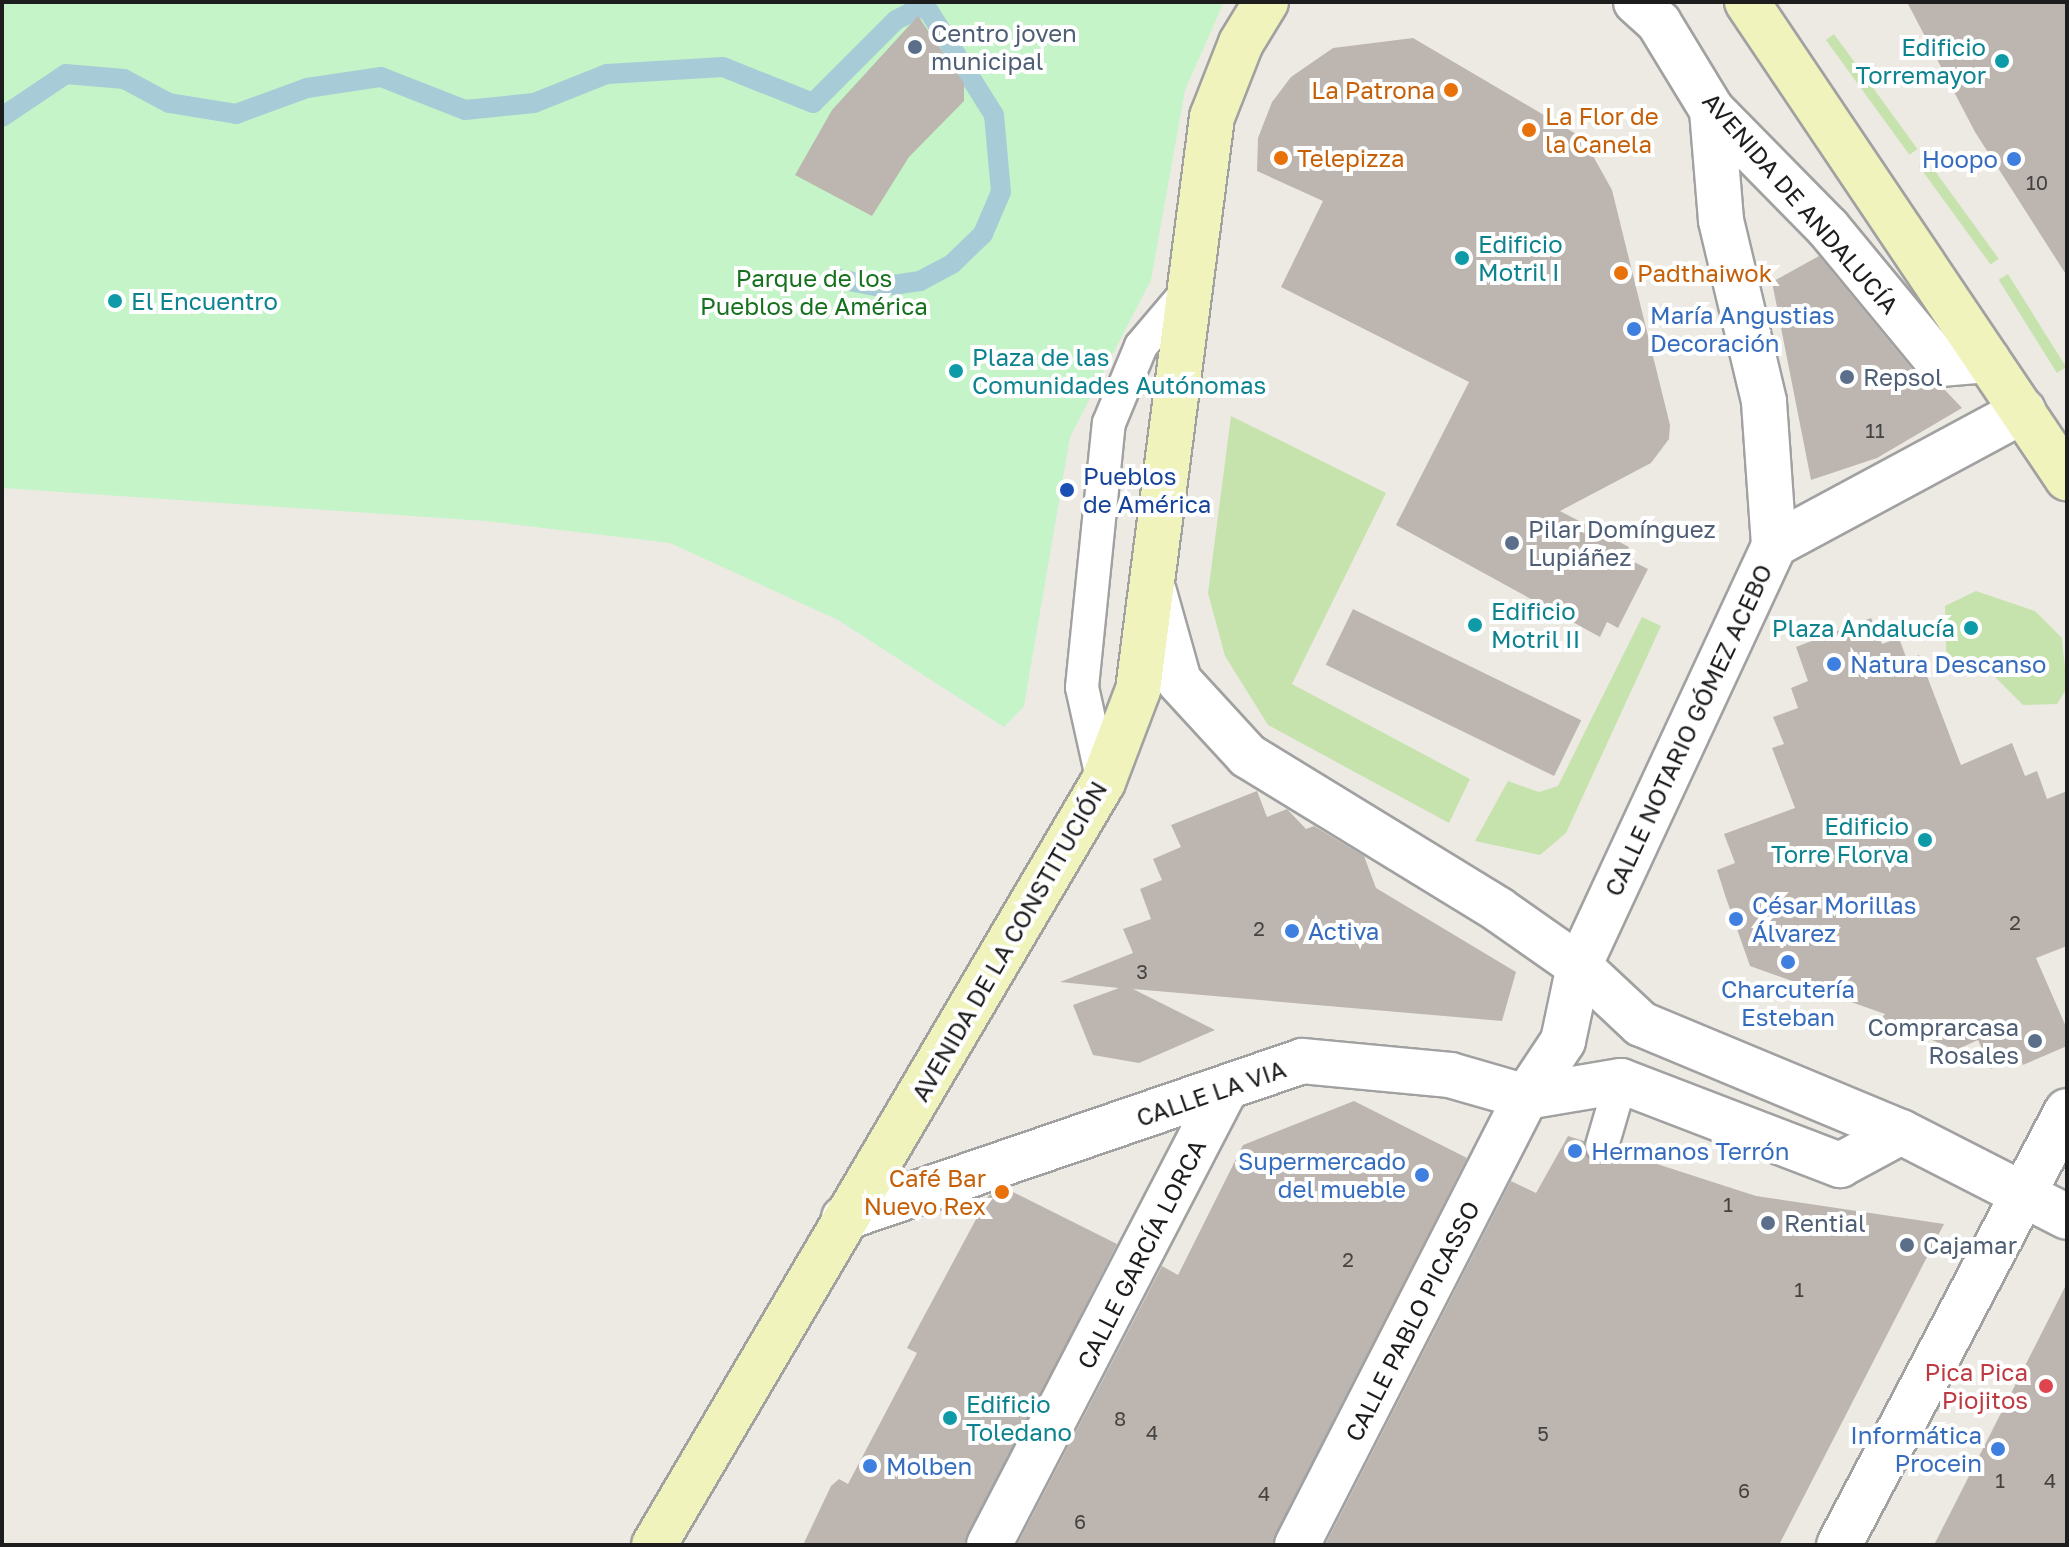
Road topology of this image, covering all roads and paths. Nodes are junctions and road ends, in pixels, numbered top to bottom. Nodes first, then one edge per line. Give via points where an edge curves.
1 (1266, 2) edge
2 (1636, 2) edge
3 (1749, 4) edge
4 (1712, 110) junction
5 (1187, 292) junction
6 (1988, 360) junction
7 (2023, 411) junction
8 (2067, 478) edge
9 (1774, 545) junction
10 (1154, 592) junction
11 (1103, 782) junction
12 (1579, 966) junction
13 (1621, 1081) junction
14 (1225, 1090) junction
15 (1526, 1097) junction
16 (2067, 1111) edge
17 (1901, 1132) junction
18 (1602, 1146) dead end
19 (2024, 1192) junction
20 (2067, 1217) edge
21 (844, 1218) junction
22 (654, 1545) edge
23 (989, 1545) edge
24 (1297, 1545) edge
25 (1839, 1545) edge

1 - 5 main road, AVENIDA DE LA CONSTITUCIÓN via 1241,43 1212,117
2 - 4 street, AVENIDA DE ANDALUCÍA via 1659,23
3 - 6 main road, AVENIDA DE ANDALUCÍA
4 - 6 street, AVENIDA DE ANDALUCÍA via 1828,228 1940,364
4 - 9 street, CALLE NOTARIO GÓMEZ ACEBO via 1721,220 1764,401
5 - 10 main road, AVENIDA DE LA CONSTITUCIÓN
5 - 11 lane via 1141,346 1109,423 1082,687
6 - 7 main road, AVENIDA DE ANDALUCÍA
7 - 8 main road, AVENIDA DE ANDALUCÍA
7 - 9 street
9 - 12 street, CALLE NOTARIO GÓMEZ ACEBO
10 - 11 main road, AVENIDA DE LA CONSTITUCIÓN via 1138,690
10 - 12 street via 1179,681 1248,756
11 - 21 main road, AVENIDA DE LA CONSTITUCIÓN via 1031,912
12 - 15 street, CALLE NOTARIO GÓMEZ ACEBO via 1563,1041
12 - 17 street via 1641,1024
13 - 15 street, CALLE LA VIA
13 - 17 street via 1840,1165
13 - 18 lane
14 - 15 street, CALLE LA VIA via 1302,1061 1450,1075
14 - 21 street, CALLE LA VIA
14 - 23 street, CALLE GARCÍA LORCA
15 - 24 street, CALLE PABLO PICASSO
16 - 19 street
17 - 19 street
19 - 20 street
19 - 25 street
21 - 22 main road, AVENIDA DE LA CONSTITUCIÓN

